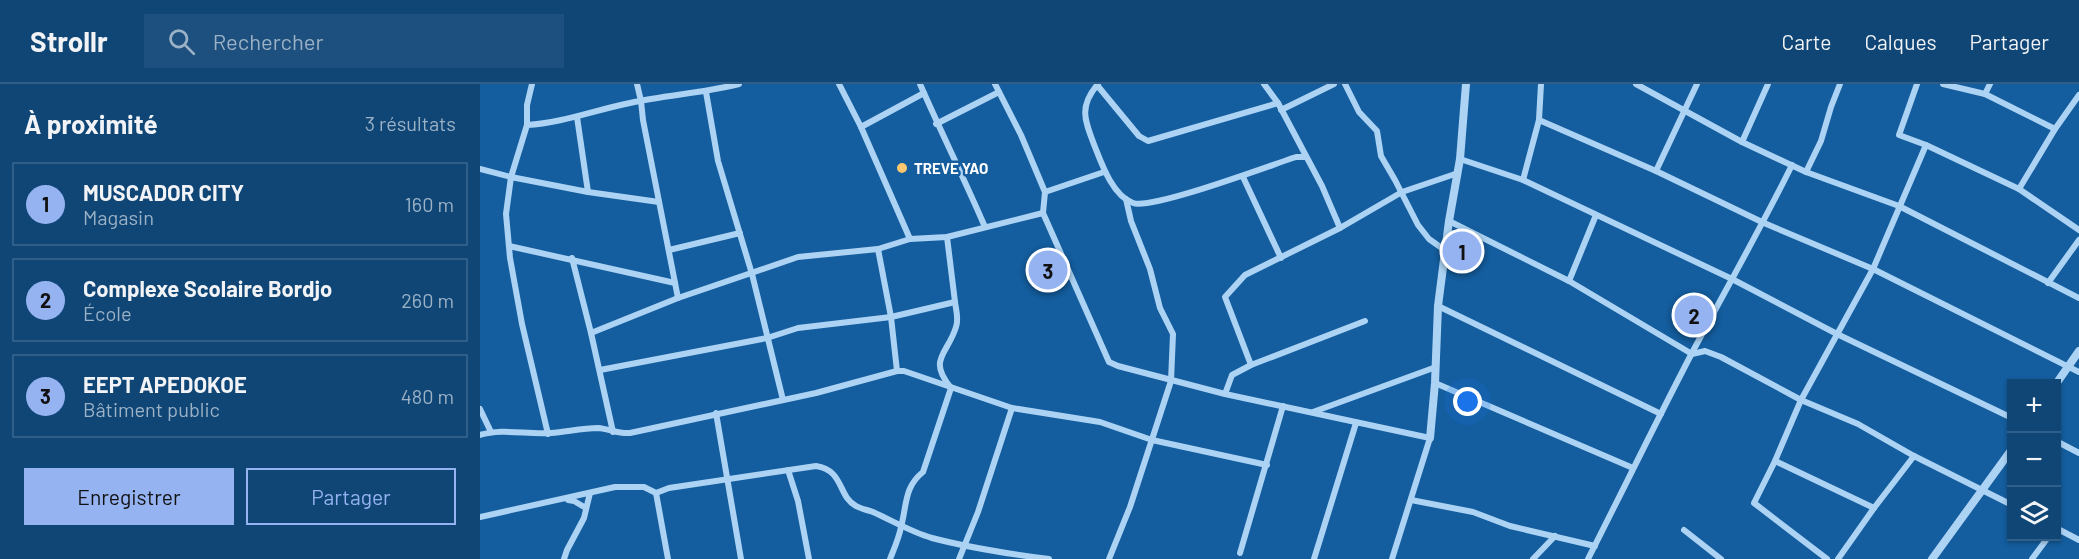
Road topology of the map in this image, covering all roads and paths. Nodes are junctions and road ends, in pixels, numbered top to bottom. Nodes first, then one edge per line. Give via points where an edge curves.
1 (532, 84) edge
2 (637, 84) edge
3 (739, 84) edge
4 (839, 84) edge
5 (920, 84) edge
6 (995, 84) edge
7 (1264, 84) edge
8 (1334, 84) edge
9 (1345, 84) edge
10 (1466, 84) edge
11 (1540, 84) edge
12 (1636, 84) edge
13 (1697, 84) edge
14 (1768, 84) edge
15 (1840, 84) edge
16 (1917, 84) edge
17 (1943, 84) edge
18 (1990, 84) edge
19 (1098, 85) edge
20 (706, 92) junction
21 (999, 92) junction
22 (924, 93) junction
23 (1985, 94) junction
24 (2079, 95) edge
25 (641, 101) junction
26 (1278, 103) junction
27 (1281, 110) junction
28 (1683, 111) junction
29 (577, 117) junction
30 (1539, 120) junction
31 (936, 124) junction
32 (527, 125) junction
33 (861, 127) junction
34 (2055, 129) junction
35 (1742, 142) junction
36 (1926, 145) junction
37 (1305, 157) junction
38 (1460, 159) junction
39 (1792, 165) junction
40 (480, 169) edge
41 (1656, 171) junction
42 (1104, 172) junction
43 (1806, 172) junction
44 (1458, 173) junction
45 (511, 177) junction
46 (1243, 177) junction
47 (1523, 180) junction
48 (2019, 189) junction
49 (588, 192) junction
50 (1045, 192) junction
51 (1402, 192) junction
52 (1126, 199) junction
53 (659, 202) junction
54 (1899, 206) junction
55 (1043, 213) junction
56 (1596, 215) junction
57 (1449, 221) junction
58 (1764, 223) junction
59 (985, 227) junction
60 (1340, 228) junction
61 (2079, 230) edge
62 (740, 233) junction
63 (947, 237) junction
64 (910, 239) junction
65 (2079, 240) edge
66 (509, 246) junction
67 (878, 249) junction
68 (669, 250) junction
69 (1446, 251) junction
70 (572, 258) junction
71 (1281, 258) junction
72 (1873, 269) junction
73 (752, 274) junction
74 (1732, 279) junction
75 (1569, 281) junction
76 (675, 283) junction
77 (2048, 283) junction
78 (678, 298) junction
79 (2079, 298) edge
80 (955, 302) junction
81 (1438, 306) junction
82 (891, 317) junction
83 (1365, 321) dead end
84 (591, 333) junction
85 (1837, 334) junction
86 (767, 338) junction
87 (2079, 351) edge
88 (1692, 354) junction
89 (1251, 365) junction
90 (1436, 366) junction
91 (2067, 366) junction
92 (600, 370) junction
93 (897, 371) junction
94 (2079, 372) edge
95 (2059, 379) edge
96 (1172, 381) junction
97 (1435, 383) junction
98 (951, 388) junction
99 (1225, 394) junction
100 (783, 400) junction
101 (1801, 400) junction
102 (1283, 406) junction
103 (1012, 408) junction
104 (480, 410) edge
105 (1313, 412) junction
106 (716, 413) junction
107 (1661, 414) junction
108 (2007, 416) edge
109 (1356, 423) junction
110 (491, 432) junction
111 (613, 432) junction
112 (548, 434) junction
113 (480, 435) edge
114 (1430, 438) junction
115 (1152, 440) junction
116 (2061, 444) edge
117 (2079, 453) edge
118 (1914, 456) junction
119 (2007, 456) edge
120 (1776, 461) junction
121 (1267, 465) junction
122 (1633, 468) junction
123 (788, 470) junction
124 (727, 479) junction
125 (1983, 490) junction
126 (590, 493) junction
127 (656, 493) junction
128 (563, 500) junction
129 (1411, 500) junction
130 (2007, 502) edge
131 (586, 507) junction
132 (1874, 508) junction
133 (480, 517) edge
134 (902, 527) junction
135 (1684, 530) dead end
136 (2061, 531) edge
137 (1555, 536) junction
138 (2079, 540) edge
139 (2046, 541) edge
140 (965, 545) junction
141 (1595, 546) junction
142 (1240, 553) dead end
143 (1031, 558) edge
144 (564, 559) edge
145 (668, 559) edge
146 (741, 559) edge
147 (809, 559) edge
148 (890, 559) edge
149 (959, 559) edge
150 (1049, 559) edge
151 (1109, 559) edge
152 (1314, 559) edge
153 (1393, 559) edge
154 (1533, 559) edge
155 (1588, 559) edge
156 (1721, 559) edge
157 (1827, 559) edge
158 (1838, 559) edge
159 (1932, 559) edge
160 (2032, 559) edge

1 - 32 street
2 - 25 street
3 - 20 street
4 - 33 street
5 - 22 street
6 - 21 street
7 - 26 street
8 - 27 street
9 - 51 street via 1359,112 1377,131 1381,156
10 - 38 street
11 - 30 street
12 - 28 street
13 - 28 street
14 - 35 street
15 - 43 street
16 - 36 street via 1899,135
17 - 23 street
18 - 23 street
19 - 26 street via 1139,136 1148,141
19 - 42 street via 1087,99 1085,111
20 - 25 street
20 - 62 street via 718,161
21 - 31 street
21 - 50 street
22 - 31 street
22 - 33 street
23 - 34 street
24 - 34 street
25 - 29 street
25 - 53 street
26 - 27 street
27 - 37 street
28 - 35 street
28 - 41 street
29 - 32 street
29 - 49 street
30 - 41 street
30 - 47 street
31 - 59 street
32 - 45 street
33 - 64 street
34 - 48 street
35 - 39 street
36 - 48 street
36 - 54 street
37 - 46 street
37 - 60 street via 1323,186
38 - 44 street
38 - 47 street
39 - 43 street
39 - 58 street
40 - 45 street
41 - 58 street
42 - 50 street
42 - 52 street
43 - 54 street
44 - 51 street
44 - 57 street
45 - 49 street
45 - 66 street via 506,214
46 - 52 street via 1143,204
46 - 71 street
47 - 56 street
48 - 61 street
49 - 53 street
50 - 55 street
51 - 60 street
51 - 69 street via 1418,225
52 - 96 street via 1160,308 1173,334
53 - 68 street
54 - 72 street
54 - 77 street
55 - 59 street
55 - 96 street via 1109,362
56 - 74 street
56 - 75 street
57 - 69 street
57 - 75 street
58 - 72 street
58 - 74 street
59 - 63 street
60 - 71 street
62 - 68 street
62 - 73 street
63 - 64 street
63 - 80 street
64 - 67 street
65 - 77 street
66 - 70 street
66 - 112 street via 522,324
67 - 73 street via 798,257
67 - 82 street
68 - 76 street
69 - 81 street
70 - 76 street
70 - 84 street
71 - 89 street via 1245,275 1225,297
72 - 85 street
72 - 91 street
73 - 78 street
73 - 86 street
74 - 85 street
74 - 88 street
75 - 88 street
76 - 78 street
77 - 79 street
78 - 84 street
80 - 82 street
80 - 98 street via 957,326 939,364 942,378
81 - 90 street
81 - 107 street
82 - 86 street via 798,328
82 - 93 street
83 - 89 street
84 - 92 street
85 - 101 street
85 - 108 street
86 - 92 street
86 - 100 street
87 - 91 street
88 - 101 street via 1706,351 1721,357
88 - 107 street
89 - 99 street via 1232,375
90 - 97 street
90 - 105 street
91 - 94 street
91 - 95 street
92 - 111 street
93 - 98 street
93 - 100 street
96 - 99 street
96 - 115 street
97 - 114 street
97 - 122 street
98 - 103 street
98 - 134 street via 923,472 907,491
99 - 102 street
100 - 106 street
101 - 118 street via 1858,424
101 - 120 street
102 - 105 street
102 - 121 street
103 - 115 street via 1100,422
103 - 140 street
104 - 110 street
105 - 109 street
106 - 111 street via 630,433
106 - 124 street
107 - 122 street
109 - 114 street
109 - 152 street
110 - 112 street
110 - 113 street
111 - 112 street via 594,428
114 - 129 street
115 - 121 street
115 - 151 street
116 - 117 street
118 - 125 street
118 - 132 street
119 - 125 street
120 - 132 street
120 - 157 street via 1754,503
121 - 142 street
122 - 141 street
123 - 124 street
123 - 134 street via 822,466 838,479 855,506
123 - 147 street
124 - 127 street
124 - 146 street
125 - 130 street
125 - 159 street
126 - 127 street via 629,486
126 - 128 street
126 - 131 street
127 - 145 street
128 - 131 street
128 - 133 street
129 - 137 street via 1473,512 1510,526
129 - 153 street
131 - 144 street
132 - 158 street
134 - 140 street
134 - 148 street
135 - 156 street
136 - 138 street
137 - 141 street
137 - 154 street
139 - 160 street
140 - 143 street
140 - 149 street
141 - 155 street
143 - 150 street

